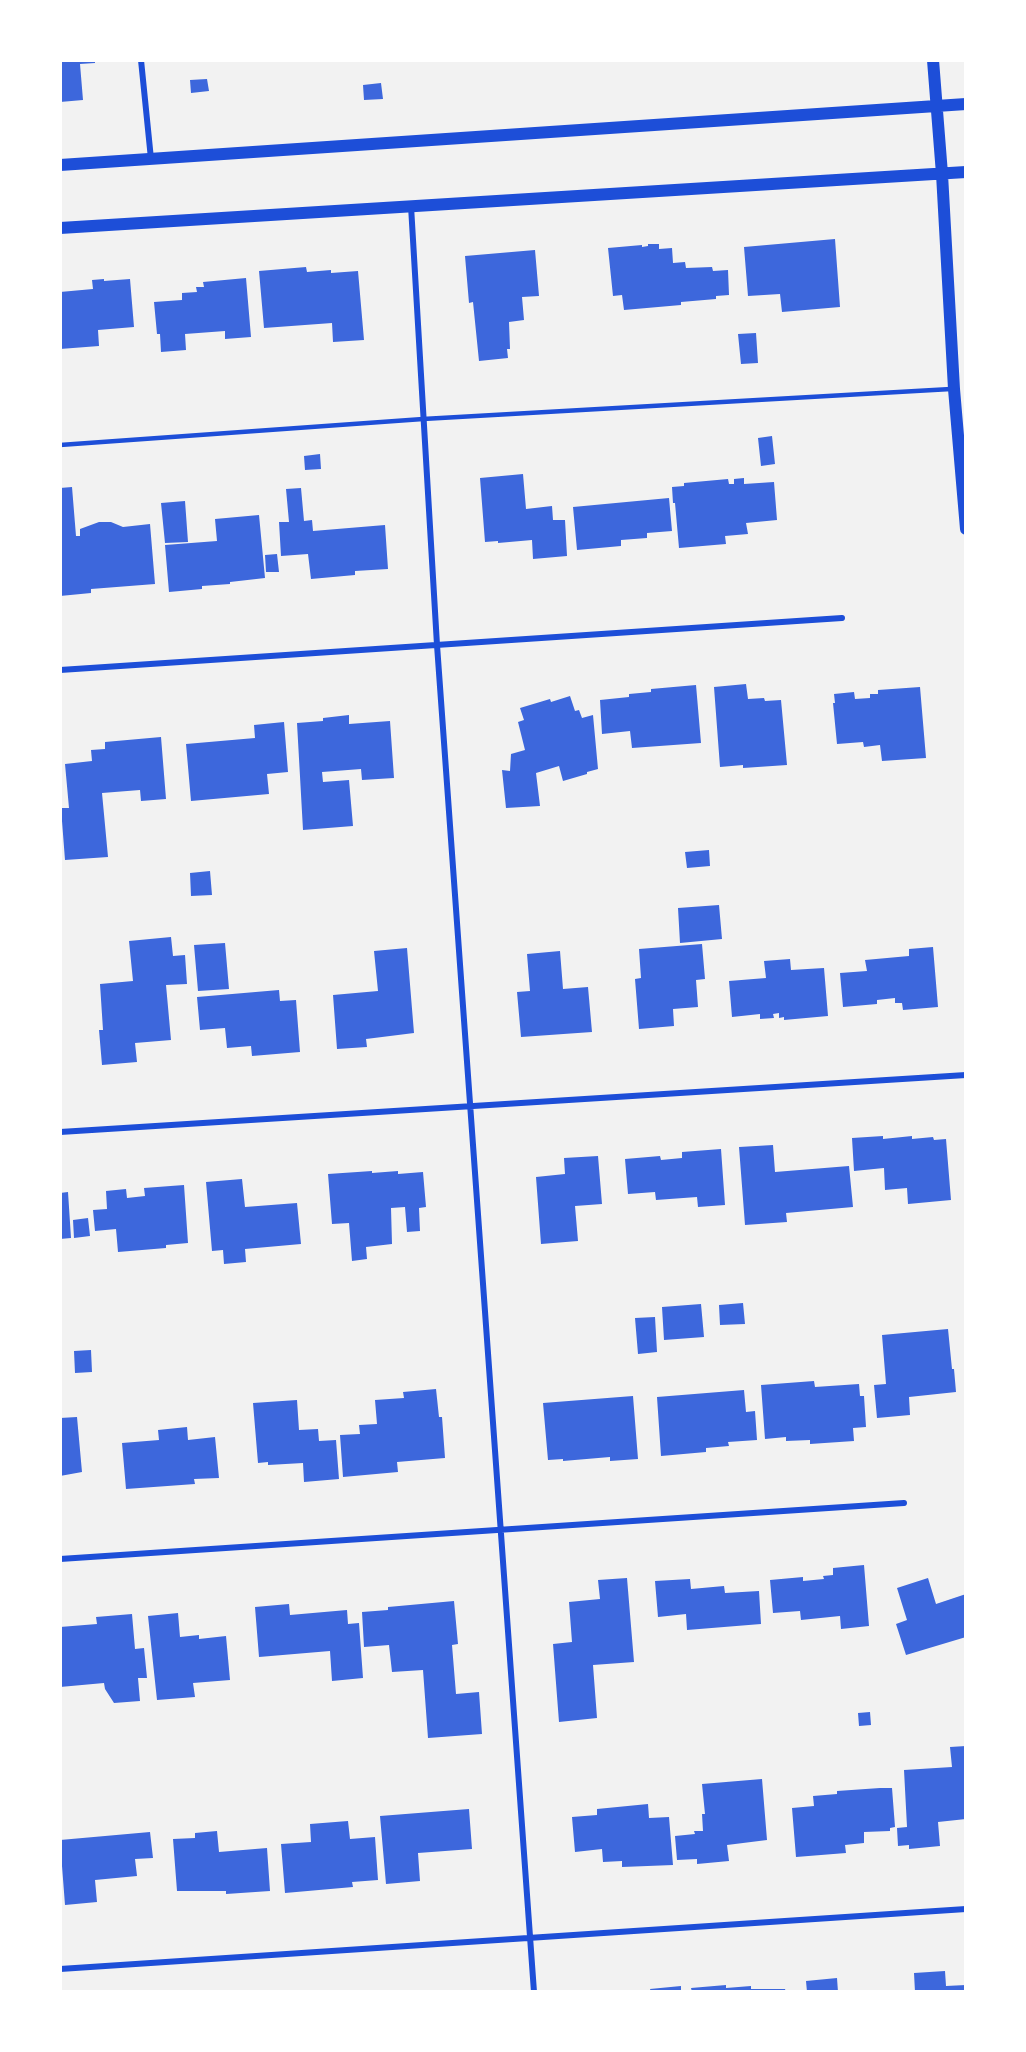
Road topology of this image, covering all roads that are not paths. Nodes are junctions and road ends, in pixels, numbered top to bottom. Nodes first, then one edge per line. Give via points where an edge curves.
1 (141, 60) edge
2 (933, 60) edge
3 (966, 104) edge
4 (937, 106) junction
5 (151, 159) junction
6 (60, 165) edge
7 (966, 172) edge
8 (942, 174) junction
9 (411, 205) junction
10 (60, 228) edge
11 (954, 389) junction
12 (423, 418) junction
13 (60, 445) edge
14 (966, 529) edge
15 (842, 618) dead end
16 (437, 645) junction
17 (60, 670) edge
18 (966, 1075) edge
19 (470, 1105) junction
20 (60, 1132) edge
21 (904, 1503) dead end
22 (501, 1530) junction
23 (60, 1559) edge
24 (966, 1909) edge
25 (530, 1938) junction
26 (60, 1970) edge
27 (534, 1992) edge

1 - 5 street
2 - 4 main road
3 - 4 main road
4 - 5 main road
4 - 8 main road
5 - 6 main road
7 - 8 main road
8 - 9 main road
8 - 11 main road
9 - 10 main road
9 - 12 street
11 - 12 lane
11 - 14 main road
12 - 13 lane
12 - 16 street
15 - 16 street
16 - 17 street
16 - 19 street
18 - 19 street
19 - 20 street
19 - 22 street
21 - 22 street
22 - 23 street
22 - 25 street
24 - 25 street
25 - 26 street
25 - 27 street

